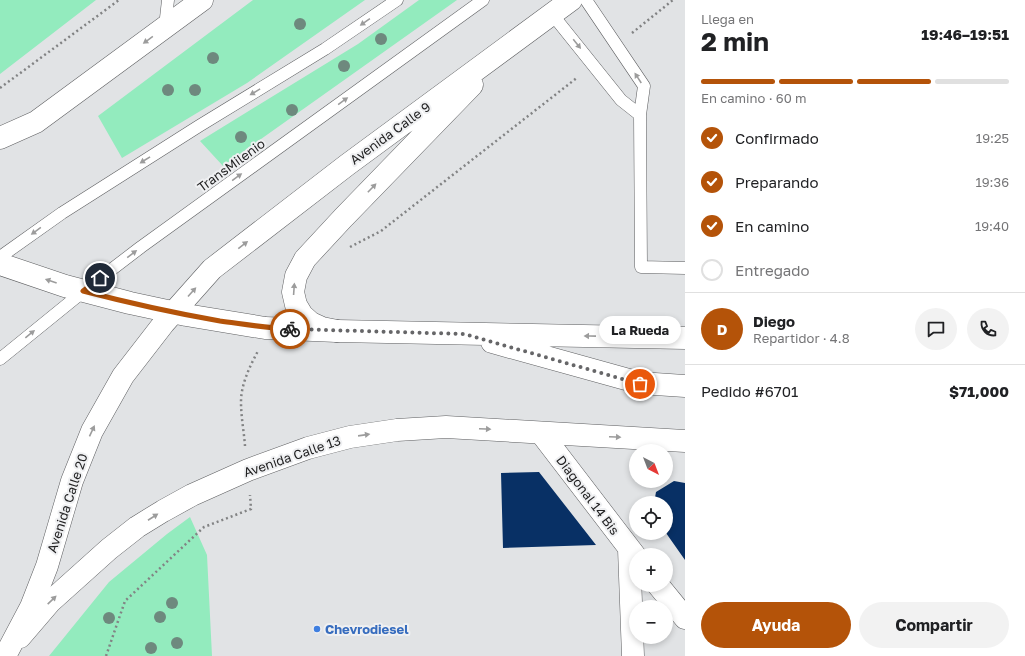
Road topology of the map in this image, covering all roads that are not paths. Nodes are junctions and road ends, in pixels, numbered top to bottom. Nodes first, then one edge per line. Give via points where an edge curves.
1 (168, 0) edge
2 (202, 0) edge
3 (397, 0) edge
4 (483, 0) edge
5 (571, 0) edge
6 (586, 0) edge
7 (552, 14) junction
8 (165, 27) junction
9 (519, 37) junction
10 (640, 116) junction
11 (0, 138) edge
12 (0, 257) edge
13 (0, 264) edge
14 (685, 268) edge
15 (212, 269) joint
16 (83, 291) junction
17 (174, 312) junction
18 (337, 331) junction
19 (464, 334) junction
20 (685, 338) edge
21 (0, 359) edge
22 (685, 386) edge
23 (541, 433) junction
24 (685, 441) edge
25 (629, 548) edge
26 (633, 592) edge
27 (664, 592) edge
28 (685, 618) edge
29 (6, 654) edge
30 (633, 656) edge

1 - 8 lane
2 - 8 main road
3 -> 12 lane via 325,50 62,213
16 -> 4 lane, TransMilenio
5 - 7 main road, Avenida Calle 9
10 -> 6 lane via 644,86
7 - 9 main road, Avenida Calle 9
7 -> 10 lane via 621,100
8 -> 11 main road via 36,122
15 -> 9 main road, Avenida Calle 9
18 -> 9 main road via 322,328 311,322 302,315 296,305 293,292 296,276 305,258
10 - 14 lane via 641,268
16 -> 13 main road
17 -> 15 main road, Avenida Calle 20
16 - 17 main road via 130,304
21 -> 16 lane, TransMilenio
17 - 18 main road via 265,328
29 -> 17 main road, Avenida Calle 20 via 31,607 47,566 72,481 92,431 123,376
18 - 19 main road
20 -> 19 main road
19 - 22 main road via 640,384
23 -> 24 main road, Avenida Calle 13
23 - 25 main road, Diagonal 14 Bis
29 -> 23 main road, Avenida Calle 13 via 50,602 114,544 163,511 248,470 322,444 397,430 446,427
26 - 30 main road
27 - 28 main road

